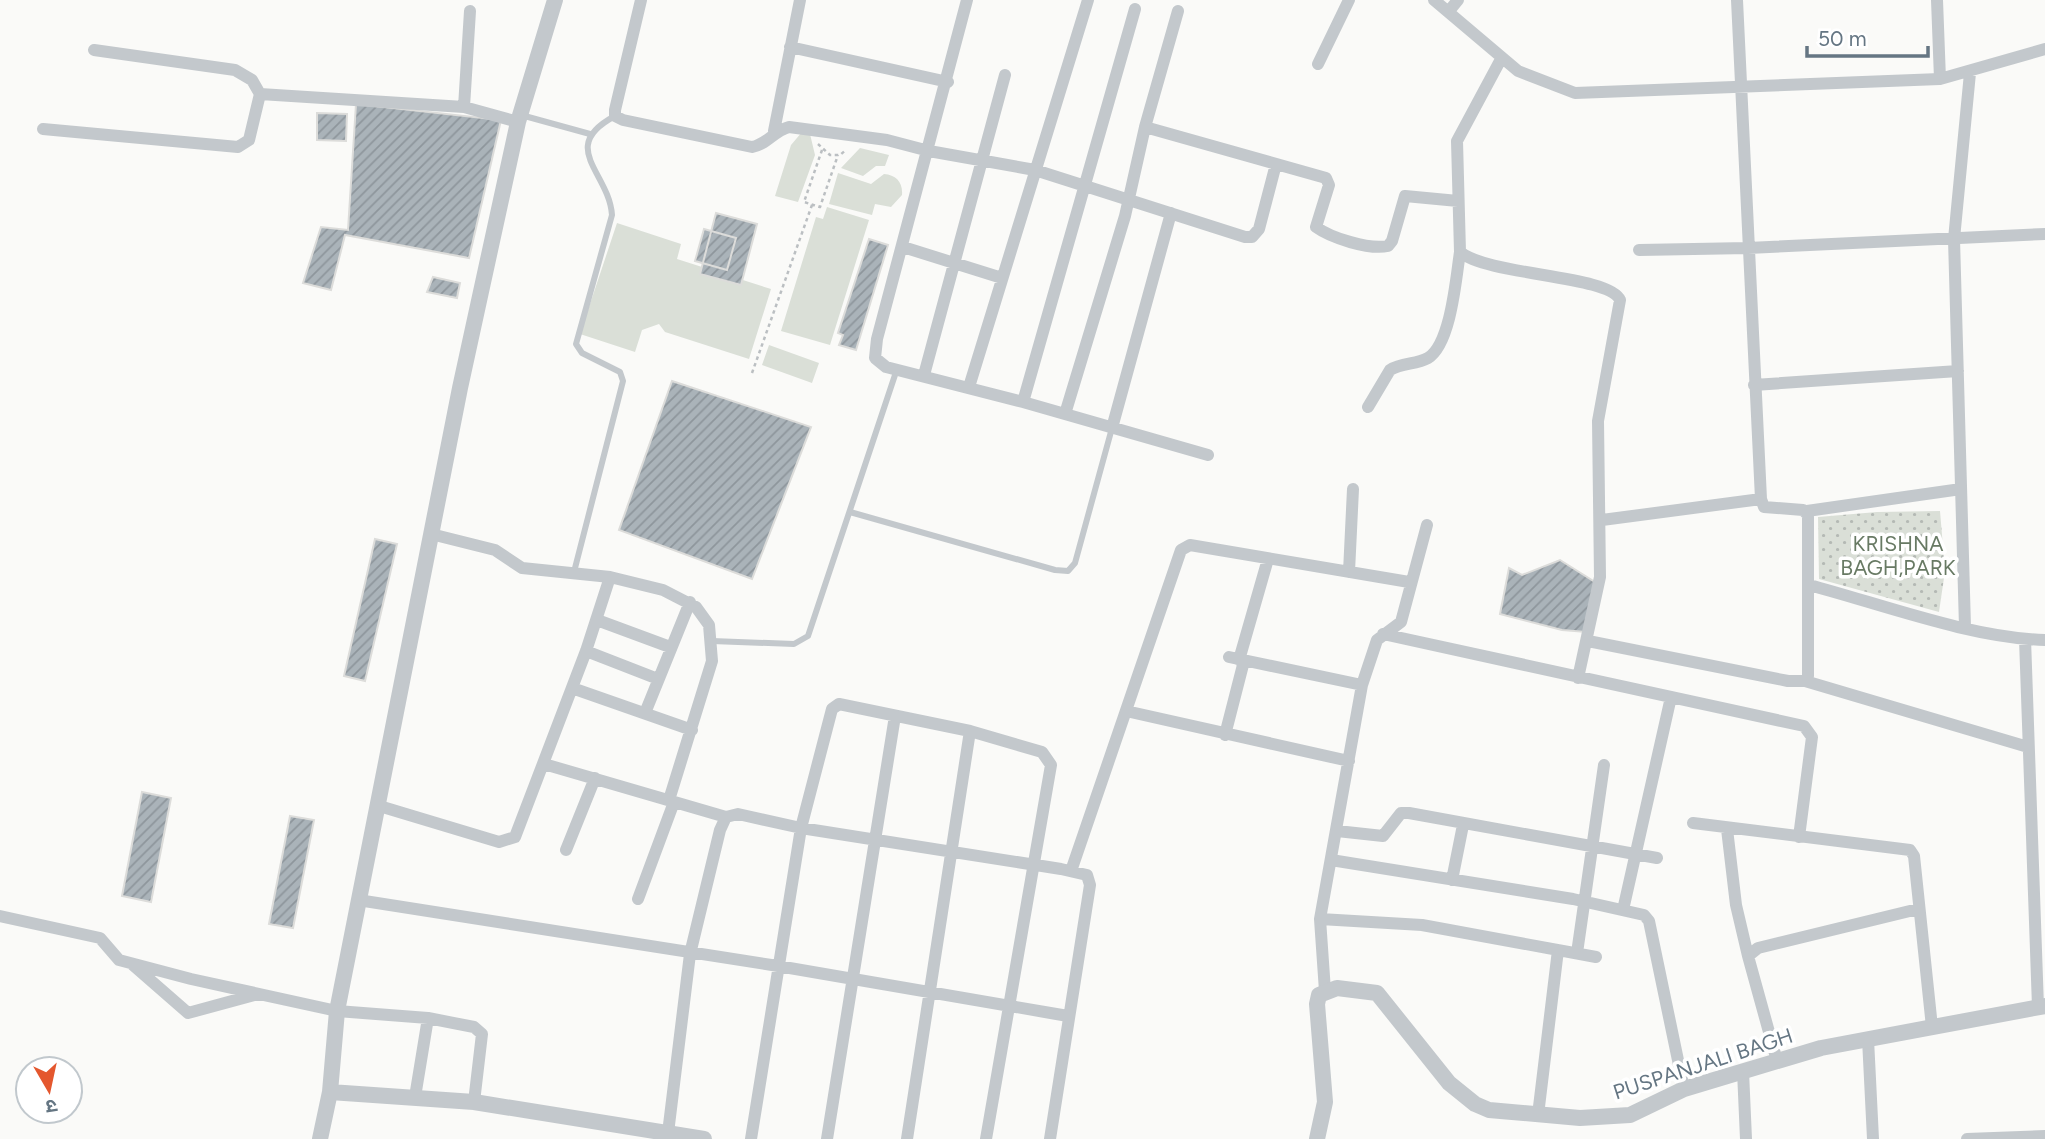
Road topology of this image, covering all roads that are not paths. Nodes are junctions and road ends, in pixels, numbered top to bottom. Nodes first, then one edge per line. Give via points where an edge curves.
1 (555, 0) edge
2 (641, 0) edge
3 (800, 0) edge
4 (967, 0) edge
5 (1087, 0) edge
6 (1349, 0) edge
7 (1434, 0) edge
8 (1458, 0) edge
9 (1737, 0) edge
10 (1937, 0) edge
11 (1135, 9) dead end
12 (470, 11) dead end
13 (1178, 11) dead end
14 (1449, 11) junction
15 (789, 47) junction
16 (2045, 48) edge
17 (94, 50) dead end
18 (1501, 59) junction
19 (1318, 64) dead end
20 (1970, 72) junction
21 (1004, 75) dead end
22 (1940, 79) junction
23 (948, 82) junction
24 (1743, 85) junction
25 (260, 94) junction
26 (464, 107) junction
27 (615, 116) junction
28 (519, 118) junction
29 (1146, 127) junction
30 (43, 129) dead end
31 (774, 131) junction
32 (590, 134) junction
33 (929, 151) junction
34 (982, 161) junction
35 (1276, 164) junction
36 (1035, 170) junction
37 (1083, 185) junction
38 (1127, 198) junction
39 (1458, 201) junction
40 (1171, 213) junction
41 (2045, 234) edge
42 (1954, 239) junction
43 (903, 247) junction
44 (1748, 248) junction
45 (1639, 250) dead end
46 (1460, 252) junction
47 (957, 264) junction
48 (1002, 278) junction
49 (897, 369) junction
50 (1958, 371) junction
51 (924, 375) junction
52 (1754, 385) junction
53 (969, 387) junction
54 (1023, 402) junction
55 (1368, 407) dead end
56 (1065, 414) junction
57 (1112, 428) junction
58 (1208, 456) dead end
59 (1353, 489) dead end
60 (1961, 489) junction
61 (1760, 499) junction
62 (1807, 511) junction
63 (850, 512) junction
64 (1602, 520) junction
65 (1427, 525) dead end
66 (431, 534) junction
67 (1268, 559) junction
68 (574, 572) junction
69 (1349, 572) junction
70 (610, 577) junction
71 (1409, 582) junction
72 (1809, 585) junction
73 (690, 602) junction
74 (597, 620) junction
75 (1965, 627) junction
76 (1384, 634) junction
77 (2025, 639) junction
78 (1588, 640) junction
79 (2045, 640) edge
80 (712, 641) junction
81 (670, 647) junction
82 (586, 651) junction
83 (1237, 659) junction
84 (1578, 678) junction
85 (658, 679) junction
86 (1805, 681) junction
87 (1362, 685) junction
88 (572, 688) junction
89 (1671, 697) junction
90 (1126, 711) junction
91 (645, 713) junction
92 (895, 716) junction
93 (692, 730) junction
94 (970, 731) junction
95 (1225, 735) junction
96 (2028, 747) junction
97 (1349, 761) junction
98 (544, 764) junction
99 (1604, 765) dead end
100 (594, 778) junction
101 (671, 801) junction
102 (376, 806) junction
103 (726, 817) junction
104 (1693, 823) dead end
105 (1463, 825) junction
106 (801, 828) junction
107 (1727, 829) junction
108 (1337, 831) junction
109 (1799, 837) junction
110 (876, 838) junction
111 (1591, 848) junction
112 (566, 850) dead end
113 (951, 852) junction
114 (1633, 854) junction
115 (1657, 858) dead end
116 (1331, 860) junction
117 (1032, 865) junction
118 (1071, 871) junction
119 (1452, 880) junction
120 (638, 899) dead end
121 (358, 900) junction
122 (1584, 902) junction
123 (1918, 909) junction
124 (1622, 910) junction
125 (0, 916) edge
126 (1320, 919) junction
127 (1558, 950) junction
128 (1577, 953) junction
129 (690, 954) junction
130 (1748, 956) junction
131 (1596, 957) dead end
132 (130, 963) junction
133 (778, 966) junction
134 (853, 981) junction
135 (1325, 991) junction
136 (929, 993) junction
137 (259, 994) junction
138 (2042, 1006) edge
139 (1009, 1007) junction
140 (337, 1011) junction
141 (1068, 1016) junction
142 (428, 1018) junction
143 (1933, 1027) junction
144 (1868, 1039) junction
145 (1777, 1061) junction
146 (1743, 1071) junction
147 (1684, 1089) junction
148 (330, 1092) junction
149 (415, 1097) junction
150 (474, 1102) junction
151 (1538, 1115) junction
152 (668, 1133) junction
153 (2045, 1136) edge
154 (1993, 1138) edge
155 (320, 1139) edge
156 (704, 1139) edge
157 (751, 1139) edge
158 (827, 1139) edge
159 (907, 1139) edge
160 (986, 1139) edge
161 (1050, 1139) edge
162 (1317, 1139) edge
163 (1746, 1139) edge
164 (1873, 1139) edge
165 (1967, 1139) edge

1 - 28 street
2 - 27 street
3 - 15 street
4 - 23 street
5 - 36 street
6 - 19 street
7 - 14 street
8 - 14 street
9 - 24 street
10 - 22 street
11 - 37 street
12 - 26 street
13 - 29 street
14 - 18 street
15 - 23 street
15 - 31 street
16 - 20 street
17 - 25 street via 235,70 252,79
18 - 24 street via 1530,78 1575,93
18 - 39 street via 1457,141
20 - 22 street
20 - 42 street
21 - 34 street
22 - 24 street
23 - 33 street
24 - 44 street
25 - 26 street
25 - 30 street via 250,140 238,147
26 - 28 street
27 - 31 street via 752,147
27 - 32 lane
28 - 32 lane
28 - 66 street
29 - 35 street
29 - 38 street
31 - 33 street via 800,126 887,139
32 - 68 lane via 589,156 609,199 611,225 576,344 582,353 620,372 623,381
33 - 34 street
33 - 43 street
34 - 36 street
34 - 47 street
35 - 39 street via 1328,180 1315,225 1318,229 1378,247 1392,241 1405,196
35 - 40 street via 1259,229 1252,237
36 - 37 street
36 - 48 street
37 - 38 street
37 - 54 street
38 - 40 street
38 - 56 street
39 - 46 street
40 - 57 street
41 - 42 street
42 - 44 street
42 - 50 street
43 - 47 street
43 - 49 street via 875,351 881,364
44 - 45 street
44 - 52 street
46 - 55 street via 1450,315 1433,353 1391,370
46 - 64 street via 1470,259 1538,276 1610,288 1618,295 1598,421
47 - 48 street
47 - 51 street
48 - 53 street
49 - 51 street
49 - 63 lane
50 - 52 street
50 - 60 street
51 - 53 street
52 - 61 street
53 - 54 street
54 - 56 street
56 - 57 street
57 - 58 street
57 - 63 lane via 1075,563 1068,570
59 - 69 street
60 - 62 street
60 - 75 street
61 - 62 street via 1768,508
61 - 64 street
62 - 72 street
63 - 80 lane via 815,620 804,640 794,644
64 - 78 street via 1600,578
65 - 71 street
66 - 68 street via 491,548 522,568
66 - 102 street
67 - 69 street
67 - 83 street
67 - 90 street via 1190,545 1181,550
68 - 70 street
69 - 71 street
70 - 73 street
70 - 74 street
71 - 76 street via 1401,622
72 - 75 street
72 - 86 street
73 - 80 street via 709,625
73 - 81 street
74 - 81 street
74 - 82 street
75 - 77 street
76 - 84 street
76 - 87 street via 1374,648
77 - 79 street
77 - 96 street
78 - 84 street
78 - 86 street
80 - 93 street via 712,661
81 - 85 street
82 - 85 street
82 - 88 street
83 - 87 street
83 - 95 street
84 - 89 street
85 - 91 street
86 - 96 street
87 - 97 street
88 - 91 street
88 - 98 street
89 - 109 street via 1808,729 1812,737
89 - 114 street
90 - 95 street
90 - 118 street
91 - 93 street
92 - 94 street
92 - 106 street via 833,706
92 - 110 street
93 - 101 street
94 - 113 street
94 - 117 street via 1049,758
95 - 97 street
96 - 138 street
97 - 108 street
98 - 100 street
98 - 102 street via 522,826 508,841
99 - 111 street
100 - 101 street
100 - 112 street
101 - 103 street
101 - 120 street
102 - 121 street
103 - 106 street via 738,814
103 - 129 street
104 - 107 street
105 - 108 street via 1405,813 1383,836
105 - 111 street
105 - 119 street
106 - 110 street
106 - 133 street
107 - 109 street
107 - 130 street via 1736,905
108 - 116 street
109 - 123 street via 1910,850
110 - 113 street
110 - 134 street
111 - 114 street
111 - 122 street
113 - 117 street
113 - 136 street
114 - 115 street
114 - 124 street
116 - 119 street
116 - 126 street
117 - 118 street
117 - 139 street
118 - 141 street via 1087,875 1090,882
119 - 122 street
121 - 129 street
121 - 140 street
122 - 124 street
122 - 128 street
123 - 130 street via 1758,948
123 - 143 street
124 - 147 street via 1640,913 1649,921
125 - 132 street via 100,938 117,958
126 - 127 street via 1422,925
126 - 135 street
127 - 128 street
127 - 151 street
128 - 131 street
129 - 133 street
129 - 152 street
130 - 145 street
132 - 137 street
132 - 137 street via 188,1013
133 - 134 street
133 - 157 street
134 - 136 street
134 - 158 street
135 - 151 street, PUSPANJALI BAGH via 1345,988 1377,993 1464,1097 1489,1110
135 - 162 street via 1317,1004 1325,1102
136 - 139 street
136 - 159 street
137 - 140 street
138 - 143 street, PUSPANJALI BAGH
139 - 141 street
139 - 160 street
140 - 142 street
140 - 148 street
141 - 161 street
142 - 149 street
142 - 150 street via 480,1030
143 - 144 street, PUSPANJALI BAGH
144 - 145 street, PUSPANJALI BAGH
144 - 164 street
145 - 146 street, PUSPANJALI BAGH
146 - 147 street, PUSPANJALI BAGH
146 - 163 street
147 - 151 street, PUSPANJALI BAGH via 1630,1115
148 - 149 street
148 - 155 street
149 - 150 street
150 - 152 street
152 - 156 street
153 - 154 street
154 - 165 street

